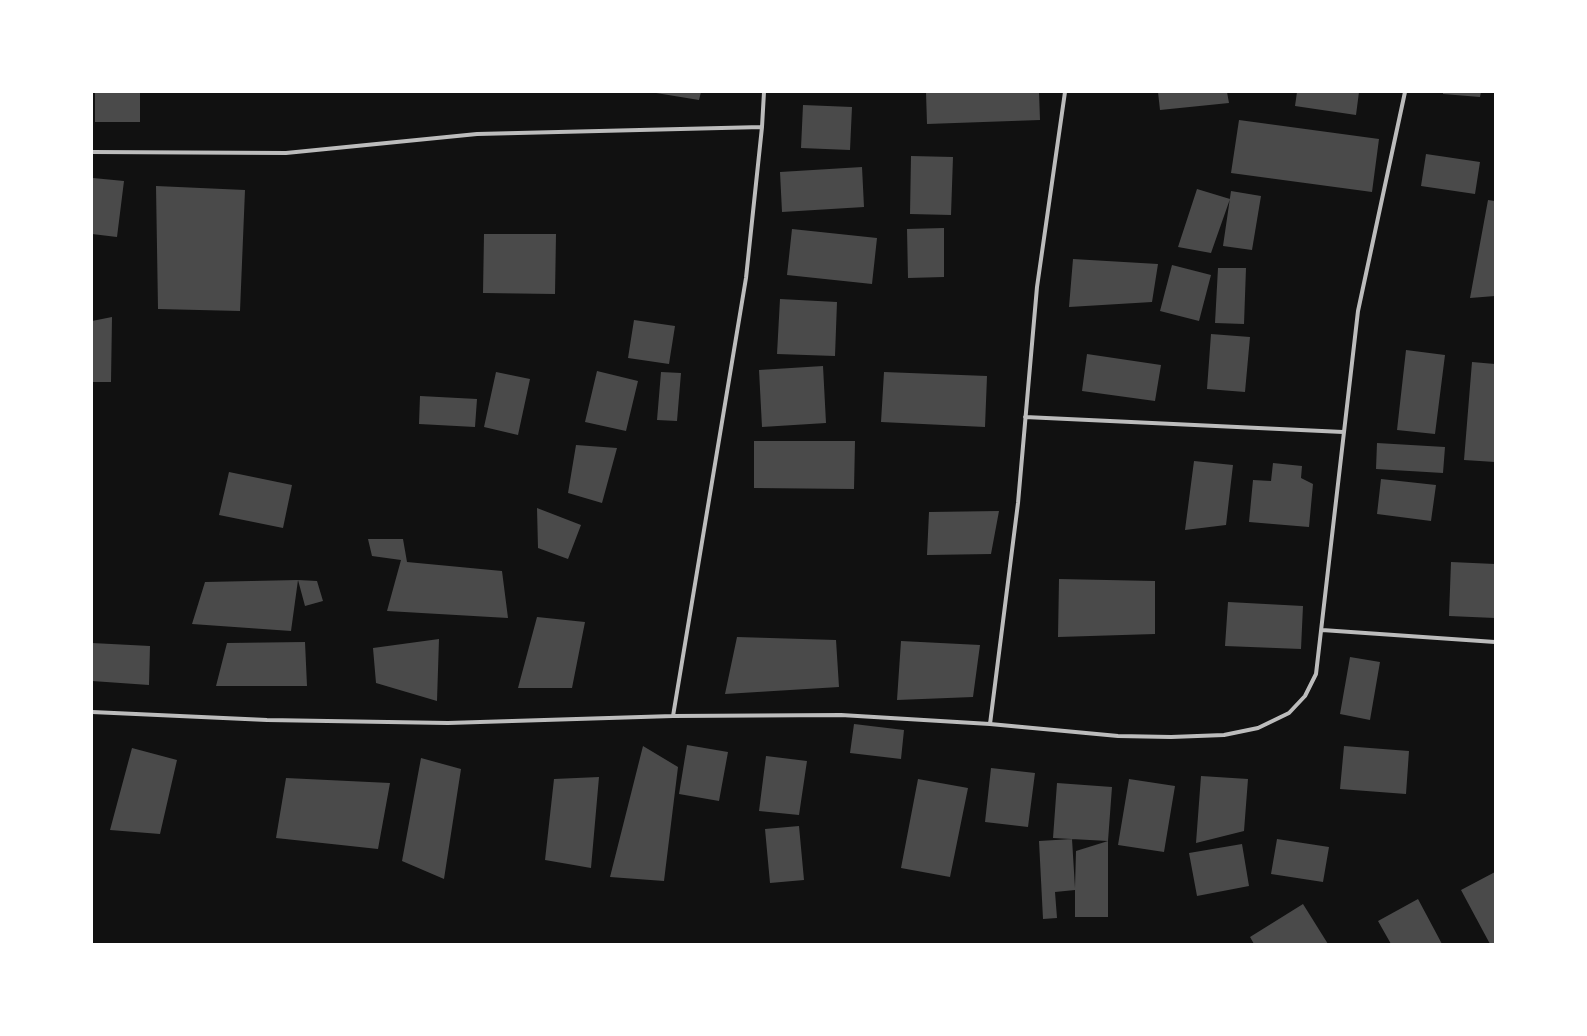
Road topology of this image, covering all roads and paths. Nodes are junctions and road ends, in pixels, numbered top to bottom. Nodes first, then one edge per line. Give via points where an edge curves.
1 (764, 92) edge
2 (1065, 92) edge
3 (1405, 92) edge
4 (762, 127) junction
5 (92, 152) edge
6 (1025, 417) junction
7 (1343, 432) junction
8 (1322, 630) junction
9 (1495, 642) edge
10 (92, 712) edge
11 (673, 716) junction
12 (990, 724) junction

1 - 4 street
2 - 6 street via 1037,287
3 - 7 street via 1358,311
4 - 5 street via 477,134 286,153
4 - 11 street via 746,278
6 - 7 street
6 - 12 street via 1018,503
7 - 8 street
8 - 9 street
8 - 12 street via 1316,674 1305,696 1289,713 1258,728 1224,734 1156,737
10 - 11 street via 267,720 448,723
11 - 12 street via 841,715

